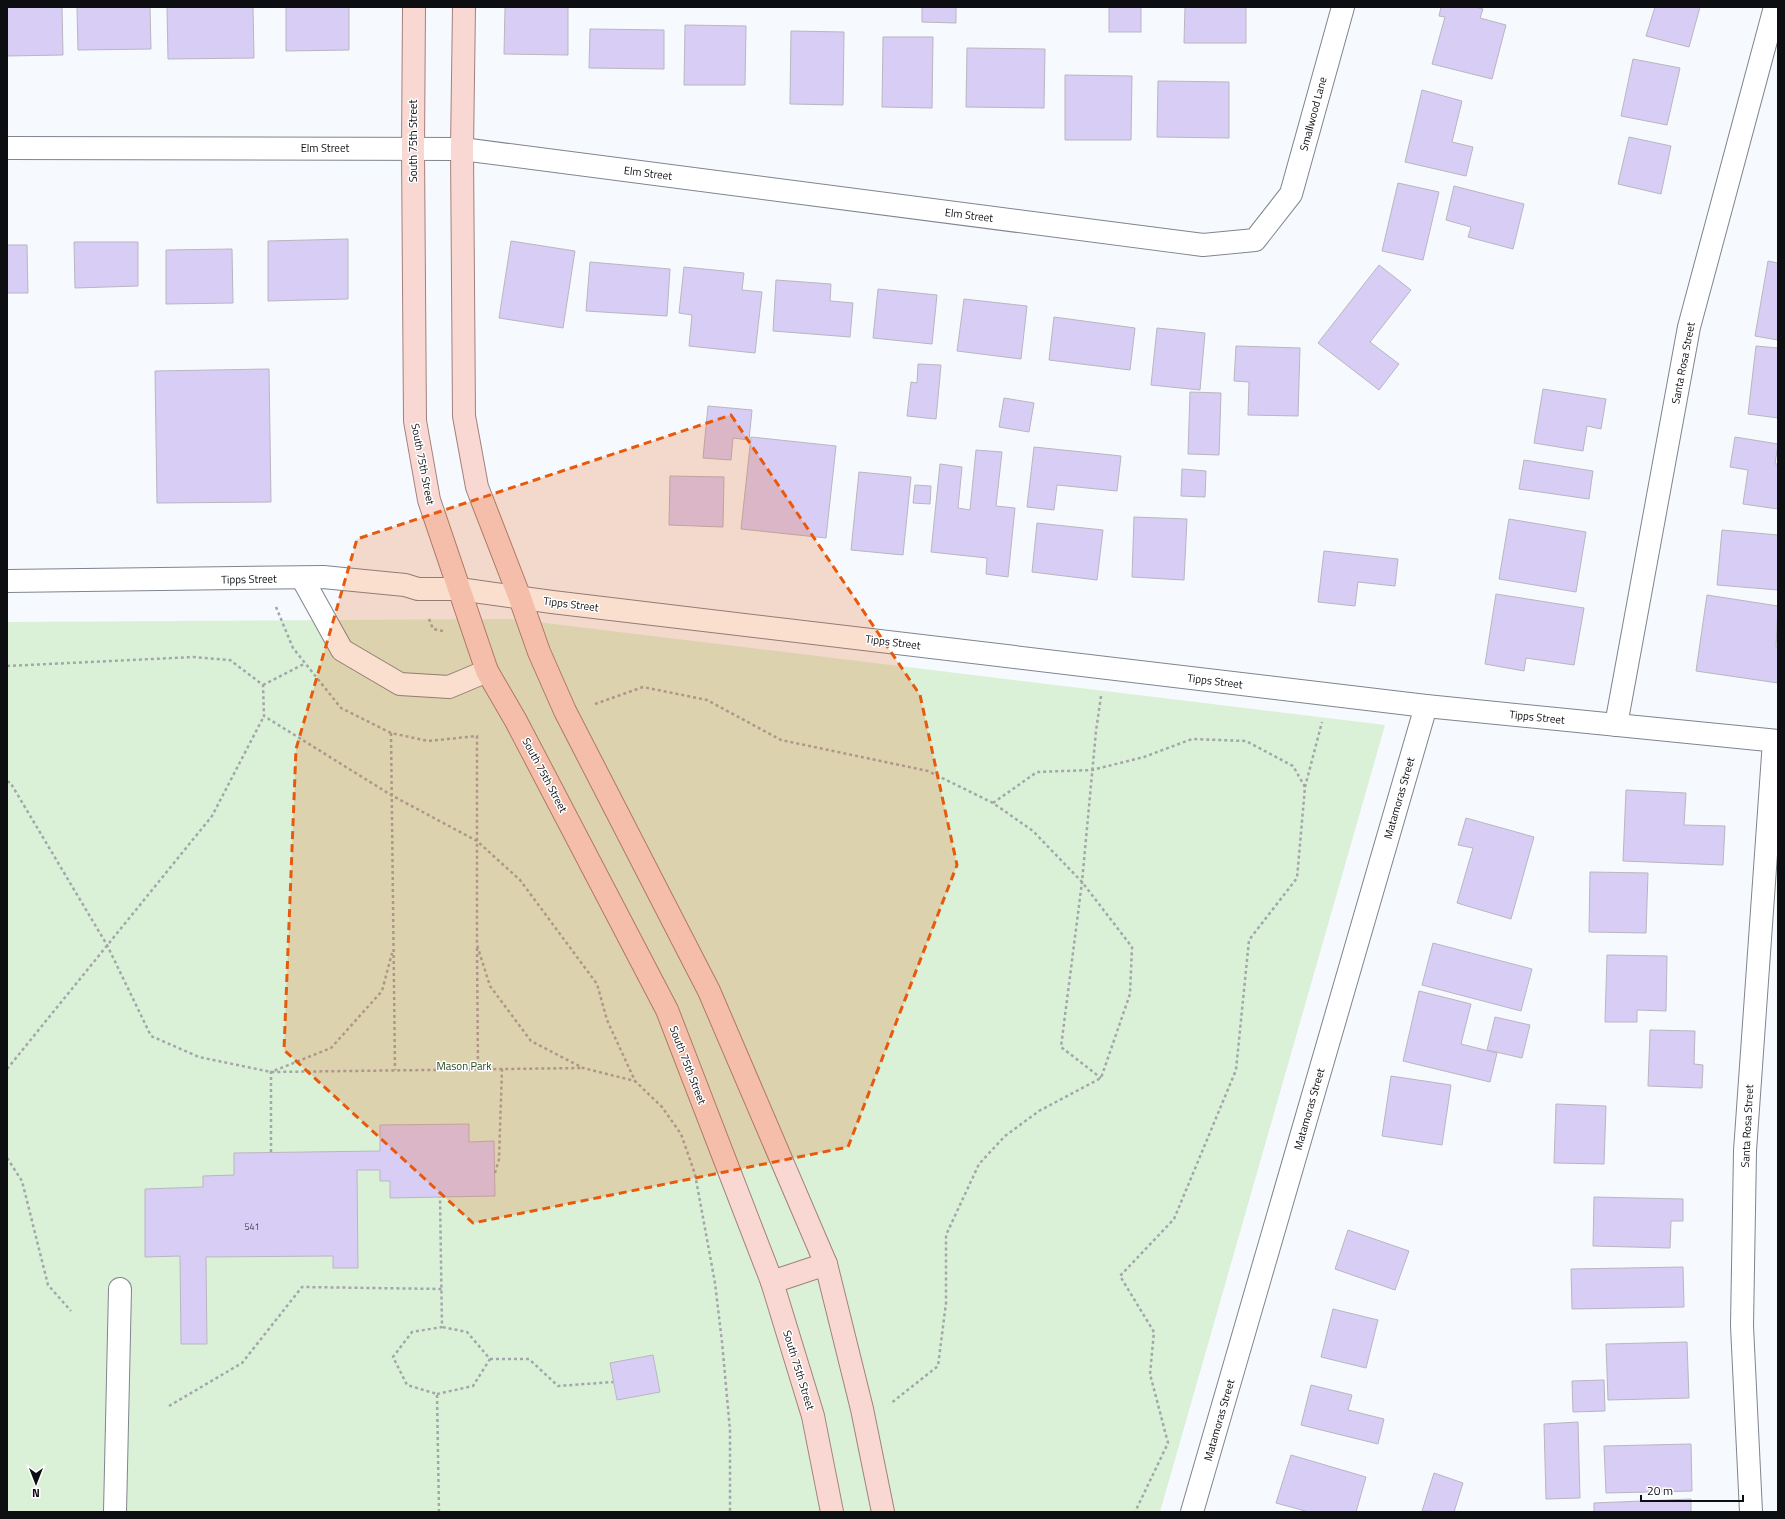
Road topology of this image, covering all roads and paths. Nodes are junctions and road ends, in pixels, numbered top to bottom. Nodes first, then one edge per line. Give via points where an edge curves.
1 (414, 7) edge
2 (464, 7) edge
3 (1343, 7) edge
4 (1775, 7) edge
5 (7, 148) edge
6 (413, 149) junction
7 (462, 149) junction
8 (1274, 216) joint
9 (265, 578) junction
10 (302, 578) junction
11 (7, 581) edge
12 (459, 589) junction
13 (520, 598) junction
14 (427, 614) dead end
15 (448, 632) dead end
16 (304, 664) junction
17 (7, 666) edge
18 (1105, 668) junction
19 (487, 670) junction
20 (263, 685) junction
21 (1339, 696) junction
22 (1426, 706) junction
23 (565, 711) junction
24 (264, 716) junction
25 (1616, 725) junction
26 (391, 733) junction
27 (1776, 741) edge
28 (1092, 770) junction
29 (7, 782) edge
30 (1305, 788) junction
31 (391, 795) junction
32 (993, 803) junction
33 (477, 841) junction
34 (1082, 882) junction
35 (107, 945) junction
36 (477, 945) junction
37 (393, 949) junction
38 (583, 1068) junction
39 (7, 1069) edge
40 (478, 1069) junction
41 (502, 1069) junction
42 (395, 1070) junction
43 (271, 1072) junction
44 (1101, 1078) junction
45 (636, 1081) junction
46 (271, 1152) dead end
47 (7, 1158) edge
48 (495, 1173) dead end
49 (440, 1197) dead end
50 (826, 1264) junction
51 (772, 1282) junction
52 (442, 1288) junction
53 (120, 1289) dead end
54 (71, 1311) dead end
55 (442, 1327) junction
56 (490, 1359) junction
57 (613, 1382) dead end
58 (437, 1394) junction
59 (168, 1406) dead end
60 (862, 1409) junction
61 (115, 1512) edge
62 (439, 1512) edge
63 (730, 1512) edge
64 (832, 1512) edge
65 (883, 1512) edge
66 (1135, 1512) edge
67 (1192, 1512) edge
68 (1751, 1512) edge

1 - 6 main road, South 75th Street
2 - 7 main road
3 - 8 street, Smallwood Lane via 1291,194
4 - 25 street, Santa Rosa Street via 1689,327
5 - 6 street, Elm Street
6 - 7 street, Elm Street
6 - 12 main road, South 75th Street via 415,421 429,500
7 - 8 street, Elm Street via 1204,245 1255,240
7 - 13 main road via 464,416 477,488
9 - 10 street, Tipps Street
9 - 11 street, Tipps Street
9 - 16 path via 293,648
10 - 12 street, Tipps Street via 323,577 405,585 418,589
10 - 19 street via 342,650 400,684 449,687
12 - 13 street, Tipps Street
12 - 19 main road, South 75th Street
13 - 18 street, Tipps Street
13 - 23 main road via 539,652
14 - 15 path via 433,629
16 - 20 path
16 - 26 path via 341,708
17 - 20 path via 194,657 230,660
18 - 21 street, Tipps Street
18 - 28 path
19 - 51 main road, South 75th Street via 667,1010
20 - 24 path
21 - 22 street, Tipps Street
21 - 30 path via 1320,725
22 - 25 street, Tipps Street
22 - 67 street, Matamoras Street
23 - 32 path via 643,688 707,700 781,740 928,770
23 - 50 main road via 709,991
24 - 31 path
24 - 35 path via 212,816
25 - 27 street, Tipps Street
26 - 31 path
26 - 33 path via 428,741 477,736
27 - 68 street, Santa Rosa Street via 1745,1151 1742,1326
28 - 30 path via 1144,757 1192,739 1246,741 1293,766
28 - 32 path via 1037,772
28 - 34 path
29 - 35 path via 10,782
30 - 66 path via 1297,878 1249,940 1236,1070 1174,1219 1120,1276 1154,1332 1150,1374 1168,1443
31 - 33 path
31 - 37 path
32 - 34 path via 1033,831
33 - 36 path
33 - 45 path via 520,880 598,984 607,1020
34 - 44 path via 1062,1047
34 - 44 path via 1132,947 1130,994
35 - 39 path
35 - 43 path via 151,1036 199,1057
36 - 38 path via 490,986 531,1041
36 - 40 path
37 - 42 path
37 - 43 path via 382,991 331,1048
38 - 41 path
38 - 45 path
40 - 41 path
40 - 42 path
41 - 48 path via 499,1159
42 - 43 path
43 - 46 path
44 - 60 path via 1039,1111 1005,1136 979,1164 946,1235 946,1303 938,1366 887,1406
45 - 63 path via 662,1107 681,1134 695,1174 715,1283 722,1342 730,1430
47 - 54 path via 22,1181 48,1285
49 - 52 path
50 - 51 main road
50 - 60 main road
51 - 64 main road, South 75th Street via 813,1416
52 - 55 path
52 - 59 path via 302,1287 242,1362
53 - 61 street
55 - 56 path via 467,1332
55 - 58 path via 412,1332 393,1357 407,1385
56 - 57 path via 530,1359 558,1386
56 - 58 path via 473,1386
58 - 62 path
60 - 65 main road

